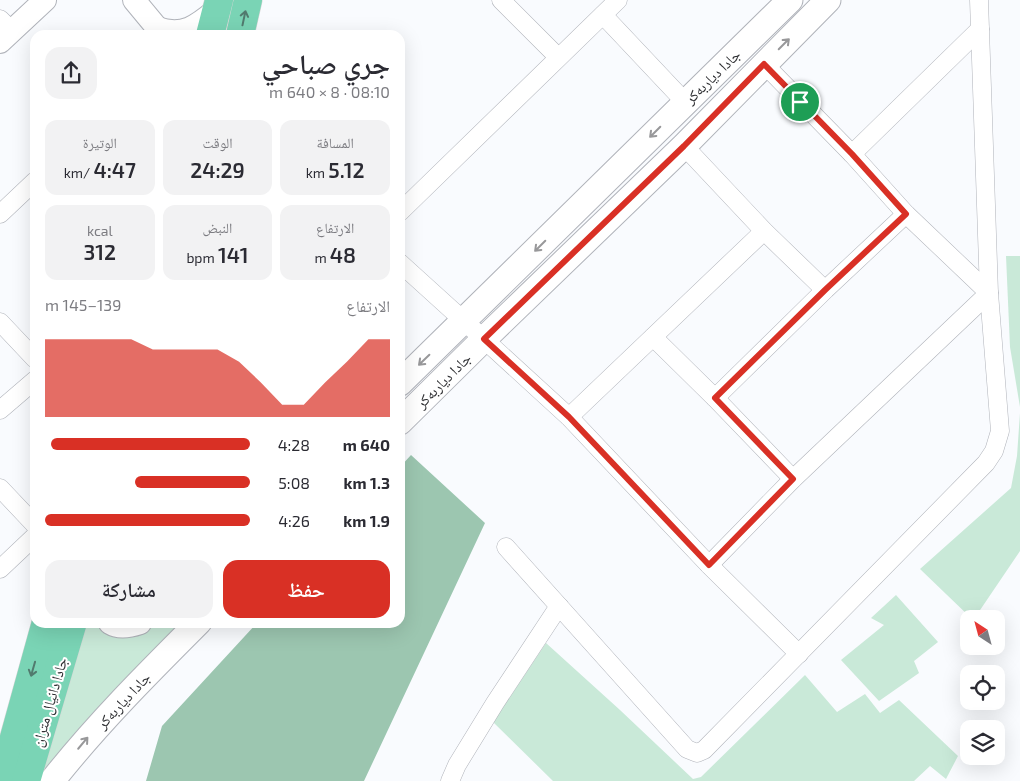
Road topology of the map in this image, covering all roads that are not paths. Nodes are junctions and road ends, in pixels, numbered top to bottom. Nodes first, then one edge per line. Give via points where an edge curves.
1 (45, 0) edge
2 (134, 0) edge
3 (248, 0) edge
4 (501, 0) edge
5 (618, 0) edge
6 (790, 0) edge
7 (828, 0) edge
8 (979, 0) edge
9 (603, 14) junction
10 (215, 15) edge
11 (980, 29) junction
12 (158, 30) edge
13 (185, 30) edge
14 (241, 30) edge
15 (4, 31) edge
16 (558, 57) junction
17 (764, 64) junction
18 (685, 102) junction
19 (684, 146) junction
20 (852, 154) junction
21 (30, 188) edge
22 (405, 207) edge
23 (0, 214) edge
24 (906, 214) junction
25 (764, 231) junction
26 (405, 268) edge
27 (825, 290) junction
28 (989, 293) junction
29 (464, 321) junction
30 (0, 322) edge
31 (653, 337) junction
32 (484, 339) junction
33 (30, 354) edge
34 (405, 378) edge
35 (30, 384) edge
36 (715, 398) junction
37 (0, 410) edge
38 (405, 417) edge
39 (569, 417) junction
40 (793, 479) junction
41 (0, 488) edge
42 (30, 520) edge
43 (30, 541) edge
44 (506, 547) dead end
45 (709, 565) junction
46 (0, 569) edge
47 (559, 606) junction
48 (44, 628) edge
49 (71, 628) edge
50 (193, 628) edge
51 (798, 654) junction
52 (8, 727) edge
53 (2, 781) edge
54 (26, 781) edge
55 (52, 781) edge
56 (450, 781) edge

1 - 15 street
2 - 12 street
14 -> 3 main road
4 - 16 street
5 - 9 street
6 - 18 main road, جادا دیاربه‌كر
17 -> 7 main road, جادا دیاربه‌كر
8 - 11 street
9 - 16 street
9 - 18 street
10 - 13 street
11 - 20 street
11 - 28 street
16 - 22 street
17 - 19 main road, جادا دیاربه‌كر
17 - 20 street
18 -> 29 main road, جادا دیاربه‌كر
19 - 25 street
19 - 32 main road, جادا دیاربه‌كر
20 - 24 street
21 - 23 street
24 - 27 street
24 - 28 street
25 - 27 street
25 - 31 street
26 - 29 street
27 - 36 street
28 - 40 street
28 - 51 street via 1000,431 994,451 986,464
29 - 32 street
29 -> 34 main road, جادا دیاربه‌كر
30 - 33 street
31 - 36 street
31 - 39 street
32 - 38 main road, جادا دیاربه‌كر
32 - 39 street
35 - 37 street
36 - 40 street
39 - 45 street
40 - 45 street
41 - 42 street
43 - 46 street
44 - 47 street
45 - 51 street
47 - 51 street via 687,749 698,753
47 - 56 street via 495,702
48 -> 52 main road, جادا دانيال متران
49 - 54 main road, جادا دانيال متران
55 -> 50 main road, جادا دیاربه‌كر via 100,724
52 - 53 main road, جادا دانيال متران

